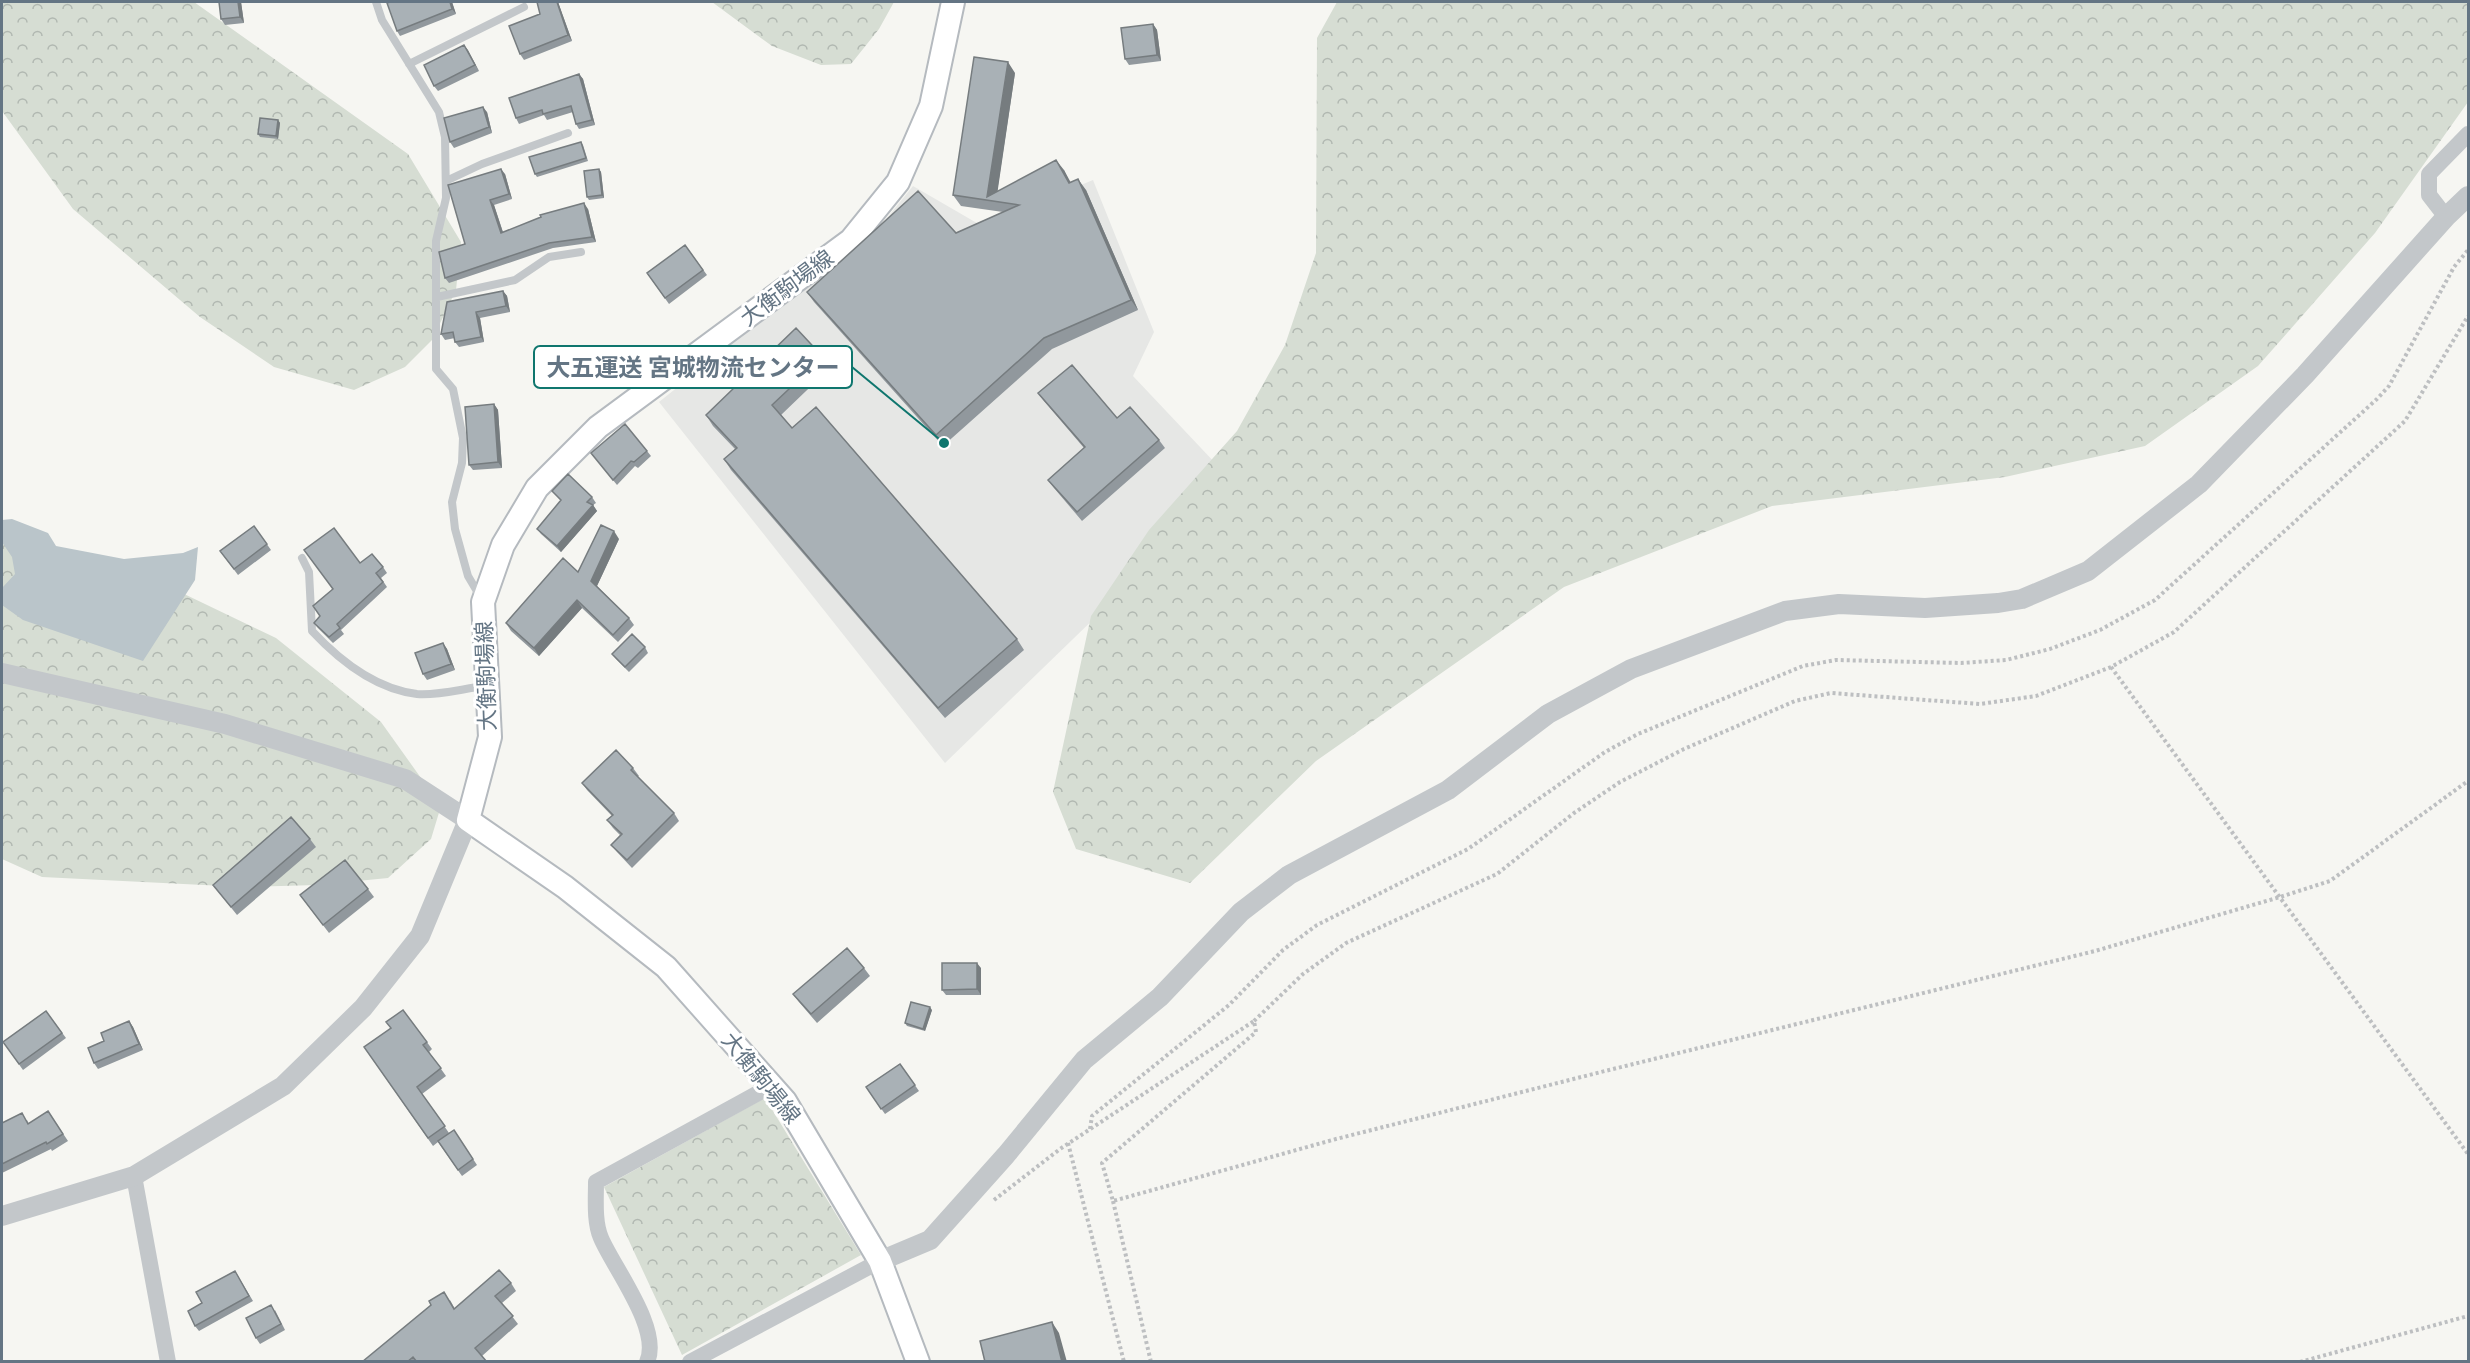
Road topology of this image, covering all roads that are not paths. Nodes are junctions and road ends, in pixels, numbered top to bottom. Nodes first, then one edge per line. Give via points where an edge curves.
1 (387, 2) edge
2 (953, 2) edge
3 (377, 3) edge
4 (524, 7) dead end
5 (409, 64) junction
6 (568, 133) dead end
7 (2469, 134) edge
8 (446, 182) junction
9 (2469, 196) edge
10 (2446, 217) junction
11 (581, 252) dead end
12 (437, 297) junction
13 (302, 558) edge
14 (483, 602) junction
15 (2, 673) edge
16 (487, 686) junction
17 (468, 820) junction
18 (771, 1086) junction
19 (134, 1176) junction
20 (2, 1216) edge
21 (880, 1261) junction
22 (168, 1362) edge
23 (647, 1362) edge
24 (690, 1362) edge
25 (918, 1362) edge

1 - 3 lane
2 - 14 main road, 大衡駒場線 via 931,106 898,182 851,240 598,427 537,488 503,545
3 - 5 lane via 382,20
4 - 5 lane
5 - 8 lane via 439,112 445,137
6 - 8 lane via 482,164
7 - 10 street via 2429,174 2429,195
8 - 12 lane via 436,241
9 - 10 street
10 - 21 street via 2305,375 2199,484 2088,571 2022,598 1972,607 1839,604 1785,611 1631,669 1548,714 1448,790 1289,874 1241,912 1160,997 1084,1060 930,1240
11 - 12 lane via 549,257 515,280
12 - 14 lane via 436,369 453,389 463,438 462,463 452,502 455,529 468,576
13 - 16 lane via 309,572 312,631 333,653 386,687 419,694
14 - 16 main road, 大衡駒場線
15 - 17 street via 225,724 405,778
16 - 17 main road, 大衡駒場線 via 490,737
17 - 18 main road, 大衡駒場線 via 565,887 666,967
17 - 19 street via 420,936 363,1008 283,1086
18 - 21 main road, 大衡駒場線 via 785,1101
18 - 23 street via 596,1182 600,1237 639,1306 651,1353
19 - 20 street
19 - 22 street
21 - 24 street
21 - 25 main road, 大衡駒場線

